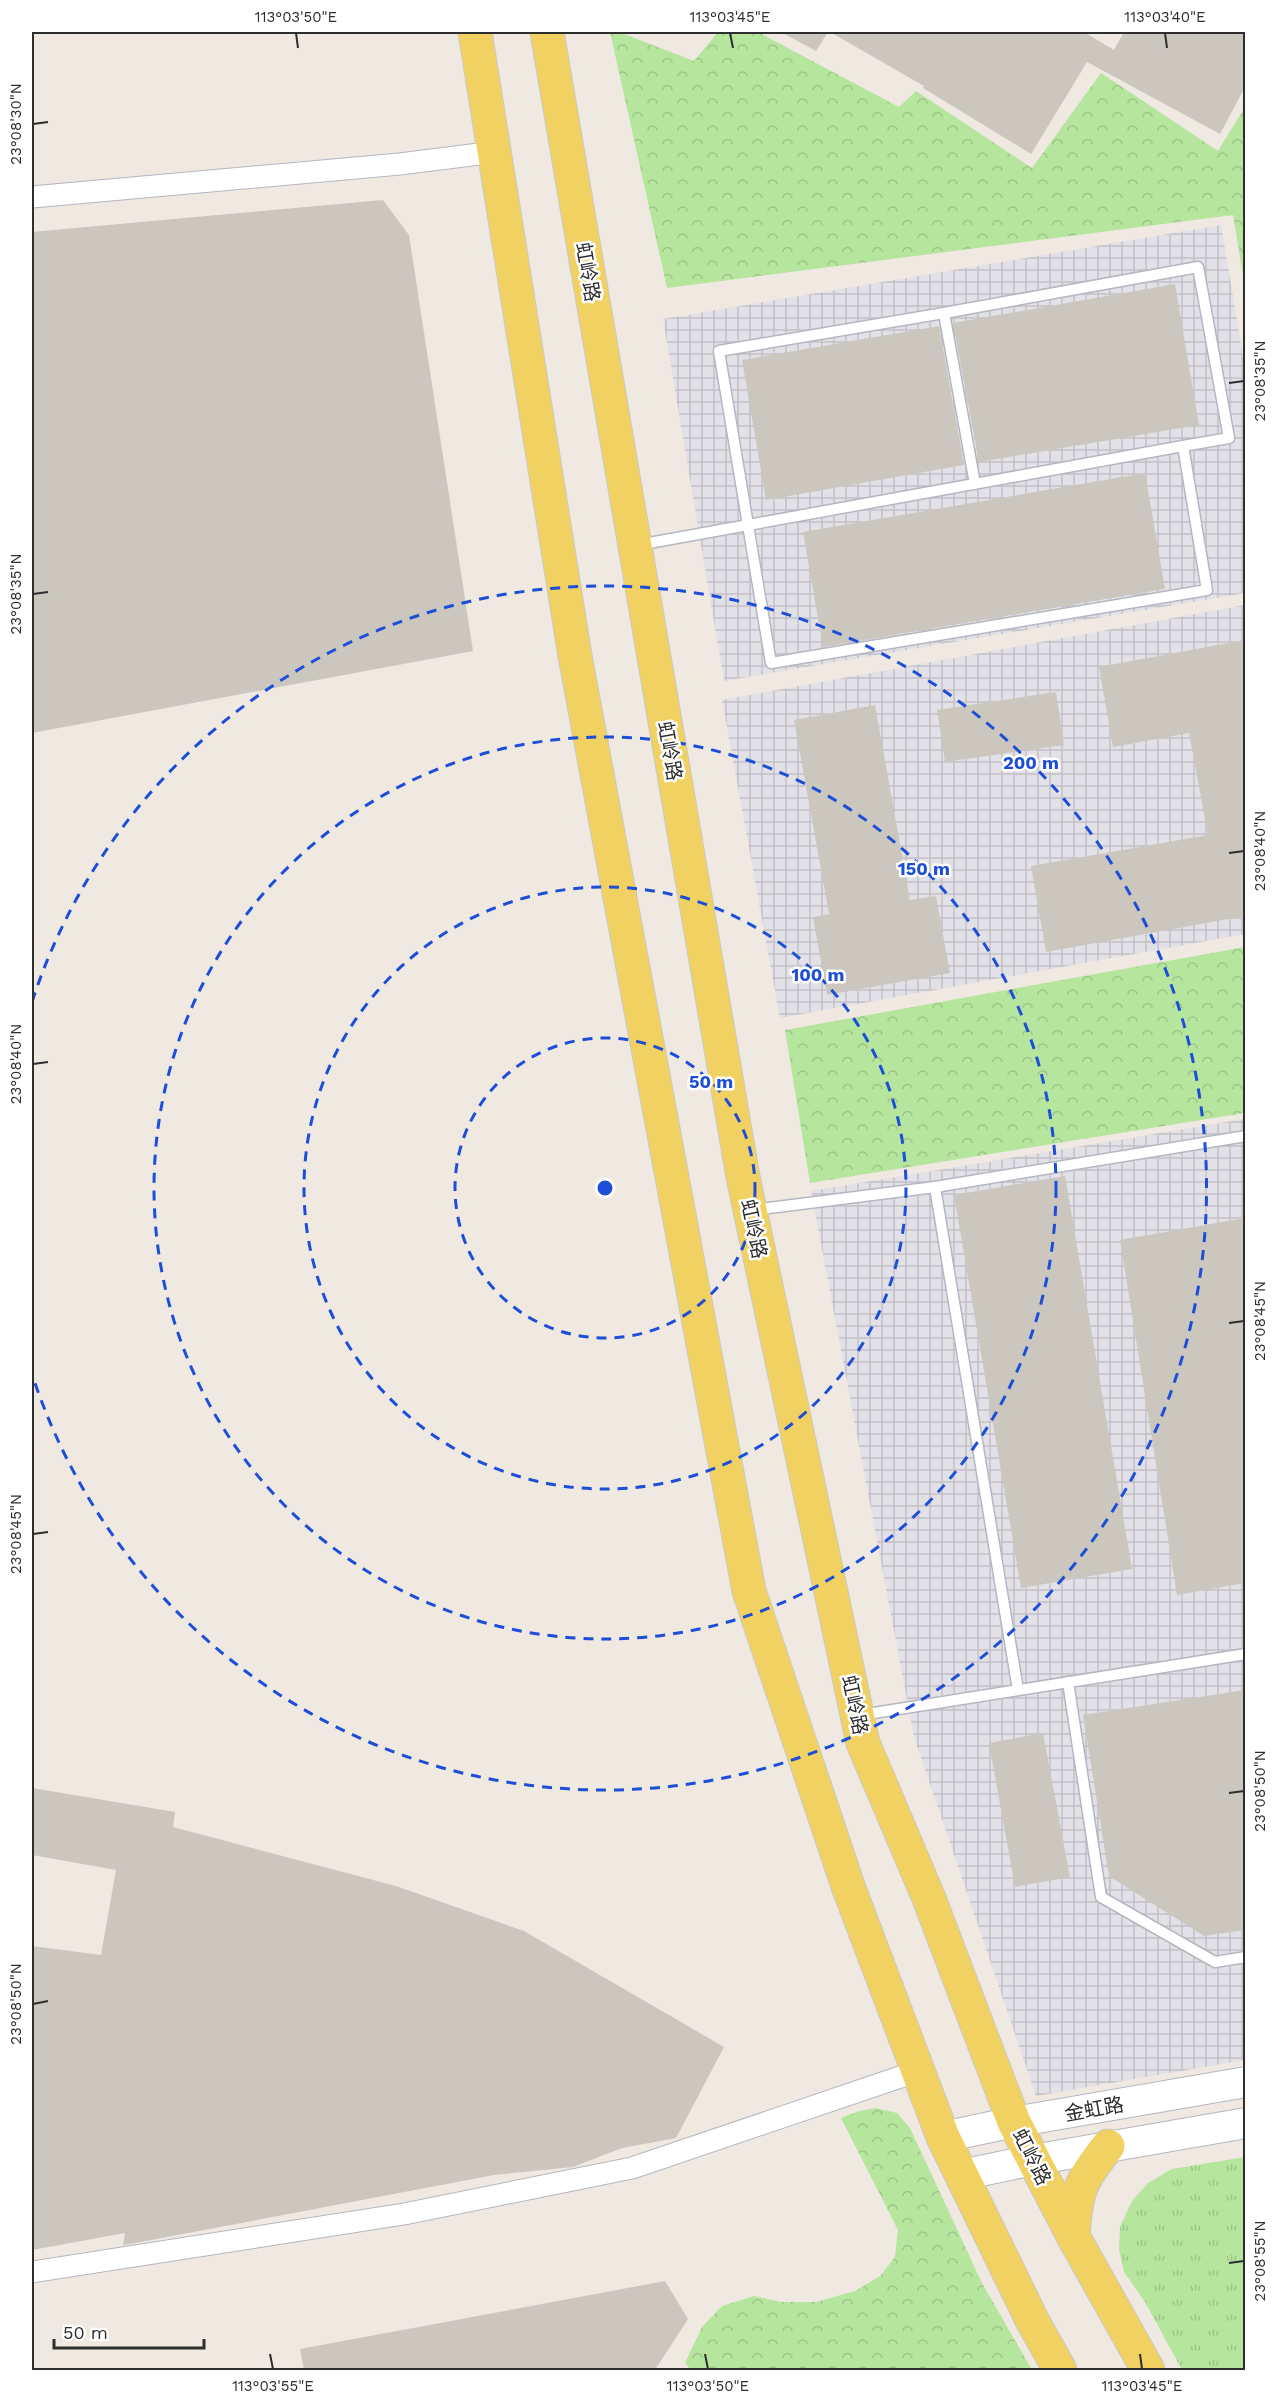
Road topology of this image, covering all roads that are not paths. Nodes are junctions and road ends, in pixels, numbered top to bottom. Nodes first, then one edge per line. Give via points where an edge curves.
1 (475, 32) edge
2 (547, 32) edge
3 (495, 152) junction
4 (32, 197) edge
5 (944, 313) junction
6 (1183, 446) junction
7 (975, 484) junction
8 (748, 525) junction
9 (635, 545) junction
10 (1245, 1136) edge
11 (935, 1187) junction
12 (750, 1211) junction
13 (1245, 1654) edge
14 (1068, 1682) junction
15 (1018, 1690) junction
16 (858, 1715) junction
17 (1245, 1957) edge
18 (918, 2071) junction
19 (1245, 2082) edge
20 (1014, 2122) junction
21 (1245, 2123) edge
22 (943, 2137) junction
23 (1108, 2146) junction
24 (1033, 2160) junction
25 (961, 2175) junction
26 (1073, 2236) junction
27 (32, 2272) edge
28 (1060, 2370) edge
29 (1148, 2370) edge

1 - 3 main road
2 - 9 main road, 虹岭路
3 - 4 street
3 - 18 main road via 575,656 749,1591 848,1886
5 - 6 lane via 1198,267 1229,438
5 - 7 lane
5 - 8 lane via 719,351
6 - 7 lane
6 - 8 lane via 1207,590 771,663
7 - 8 lane
8 - 9 lane
9 - 12 main road, 虹岭路
10 - 11 lane
11 - 12 lane
11 - 15 lane
12 - 16 main road, 虹岭路
13 - 14 lane
14 - 15 lane
14 - 17 lane via 1101,1897 1215,1962
15 - 16 lane
16 - 20 main road, 虹岭路 via 863,1743 928,1896
18 - 22 main road
18 - 27 street via 632,2168 404,2214
19 - 20 street, 金虹路
20 - 22 street, 金虹路
20 - 24 main road, 虹岭路
21 - 23 street, 金虹路
22 - 25 main road
23 - 24 street, 金虹路
23 - 26 main road via 1086,2175 1075,2203
24 - 25 street, 金虹路
24 - 26 main road, 虹岭路
25 - 28 main road
26 - 29 main road, 虹岭路

